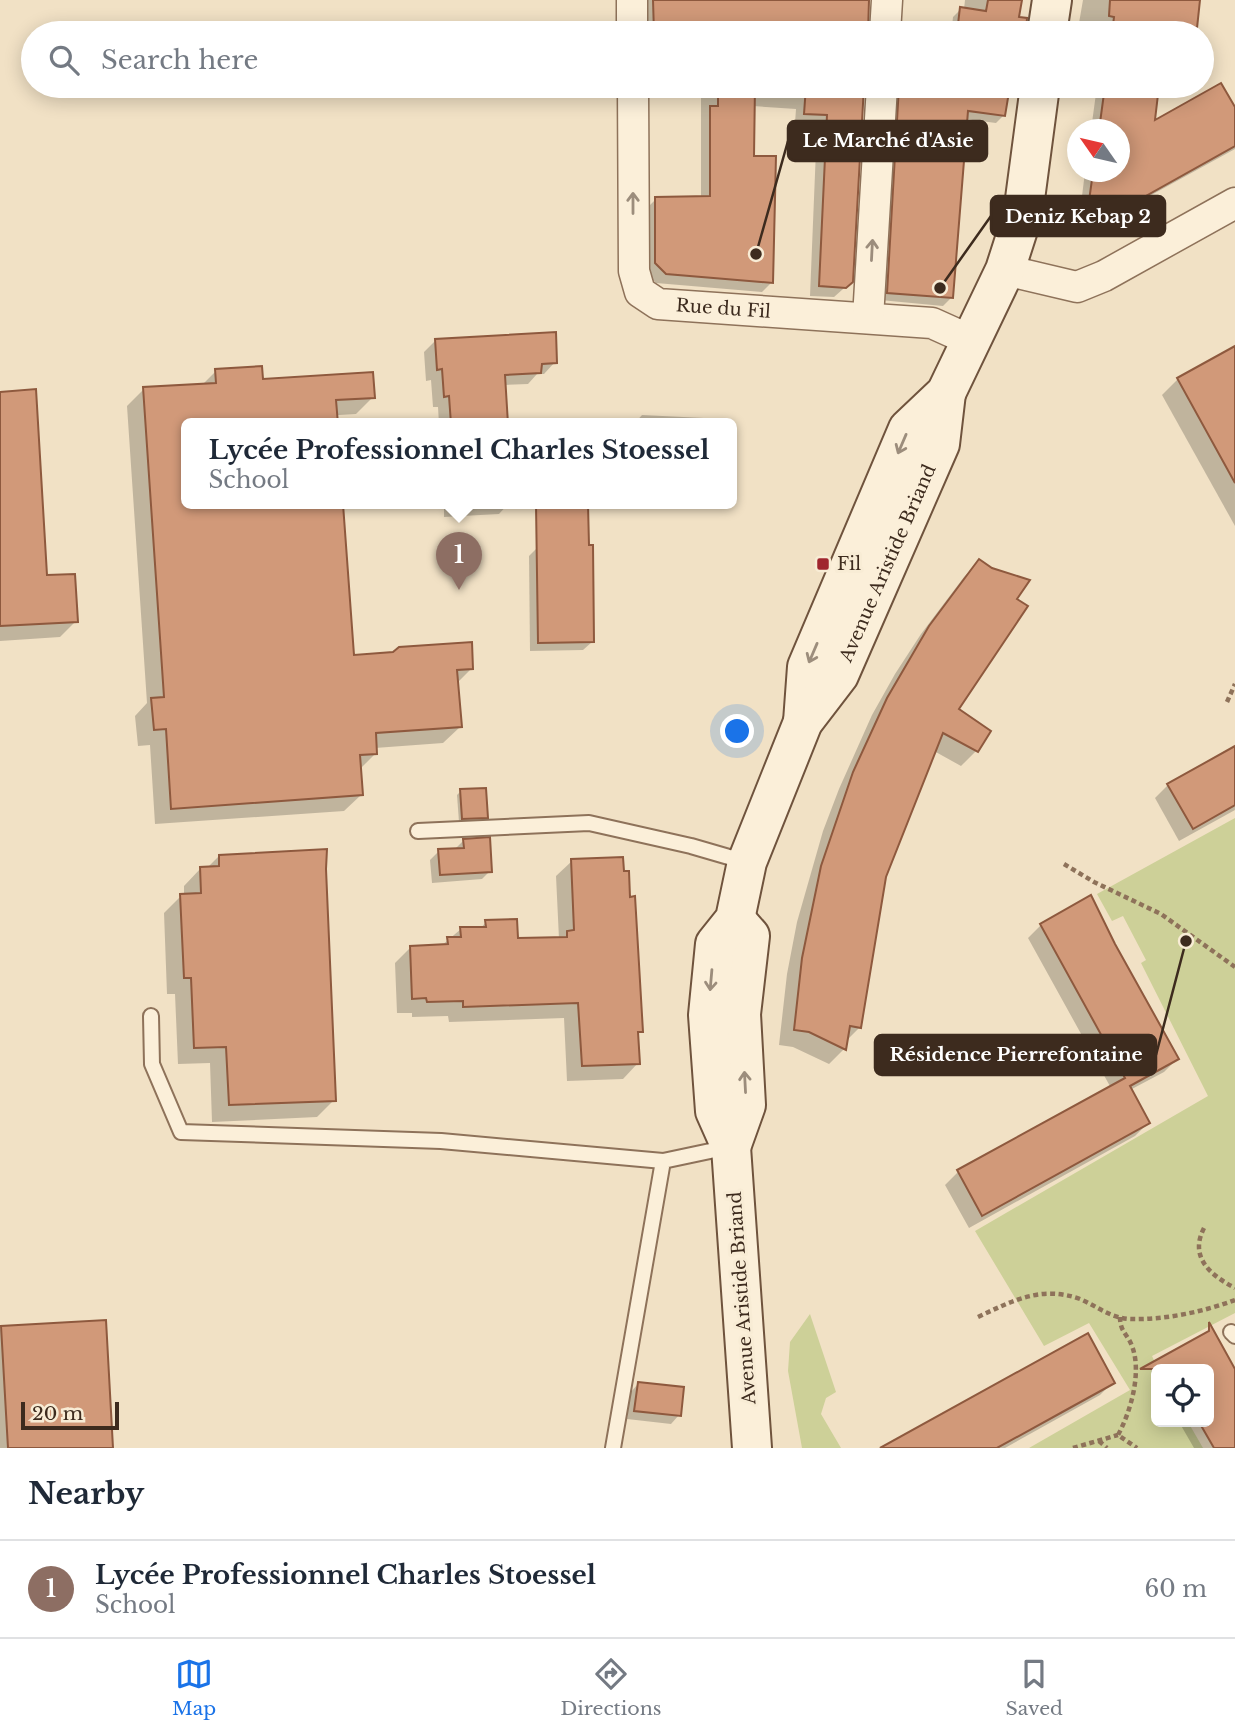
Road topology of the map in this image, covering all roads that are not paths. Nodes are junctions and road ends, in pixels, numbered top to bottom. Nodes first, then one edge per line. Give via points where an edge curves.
1 (632, 0) edge
2 (887, 0) edge
3 (1052, 0) edge
4 (632, 21) edge
5 (886, 21) edge
6 (1049, 21) edge
7 (633, 98) edge
8 (881, 98) edge
9 (1038, 98) edge
10 (1235, 202) edge
11 (1005, 270) junction
12 (868, 318) junction
13 (972, 341) junction
14 (418, 831) dead end
15 (747, 862) junction
16 (150, 1016) dead end
17 (731, 1147) junction
18 (663, 1161) junction
19 (613, 1448) edge
20 (752, 1448) edge

1 - 4 street
2 - 5 street
3 - 6 main road
12 -> 7 street, Rue du Fil via 658,304 640,292 634,271
12 -> 8 street
9 - 11 main road, Avenue Aristide Briand via 1023,214
10 - 11 street via 1077,288
11 - 13 main road, Avenue Aristide Briand
12 - 13 street, Rue du Fil via 932,323
13 - 15 main road, Avenue Aristide Briand via 946,393 935,456 839,675 803,722
14 - 15 lane via 589,823
15 - 17 main road, Avenue Aristide Briand via 735,919 715,944 708,1015 715,1111
16 - 18 lane via 152,1064 181,1132 440,1141
17 - 18 lane
17 - 20 main road, Avenue Aristide Briand
18 - 19 lane

